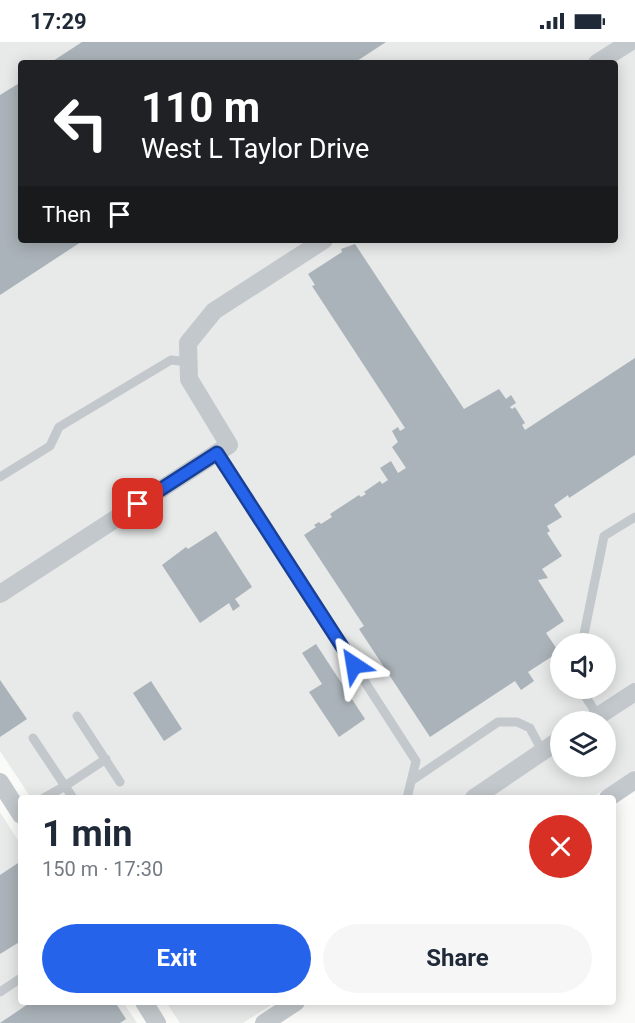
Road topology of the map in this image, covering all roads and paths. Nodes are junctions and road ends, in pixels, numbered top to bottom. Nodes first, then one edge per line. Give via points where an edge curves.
1 (630, 42) edge
2 (602, 60) edge
3 (319, 243) edge
4 (189, 362) junction
5 (217, 453) junction
6 (0, 477) edge
7 (635, 517) edge
8 (0, 594) edge
9 (584, 633) edge
10 (635, 692) edge
11 (605, 711) edge
12 (77, 716) dead end
13 (33, 738) dead end
14 (550, 746) edge
15 (542, 751) junction
16 (105, 759) junction
17 (635, 780) edge
18 (411, 781) junction
19 (120, 782) dead end
20 (0, 783) edge
21 (65, 786) junction
22 (49, 795) edge
23 (71, 795) edge
24 (408, 795) edge
25 (478, 795) edge
26 (612, 795) edge
27 (18, 809) edge
28 (18, 980) edge
29 (0, 992) edge
30 (146, 1005) edge
31 (291, 1005) edge
32 (157, 1023) edge
33 (264, 1023) edge

1 - 2 street
3 - 4 street via 214,311 188,343
4 - 5 street via 189,379 229,445
4 - 6 lane via 171,360 59,427 50,446
5 - 8 street
5 - 18 lane via 416,761
7 - 9 lane via 604,537
10 - 11 street
12 - 16 lane
13 - 21 lane
14 - 15 street
15 - 18 lane via 530,728 517,722 498,722
15 - 25 street
16 - 19 lane
16 - 21 lane
17 - 26 street
18 - 24 lane
20 - 27 street
21 - 22 lane
21 - 23 lane
28 - 29 lane
30 - 32 street
31 - 33 street

